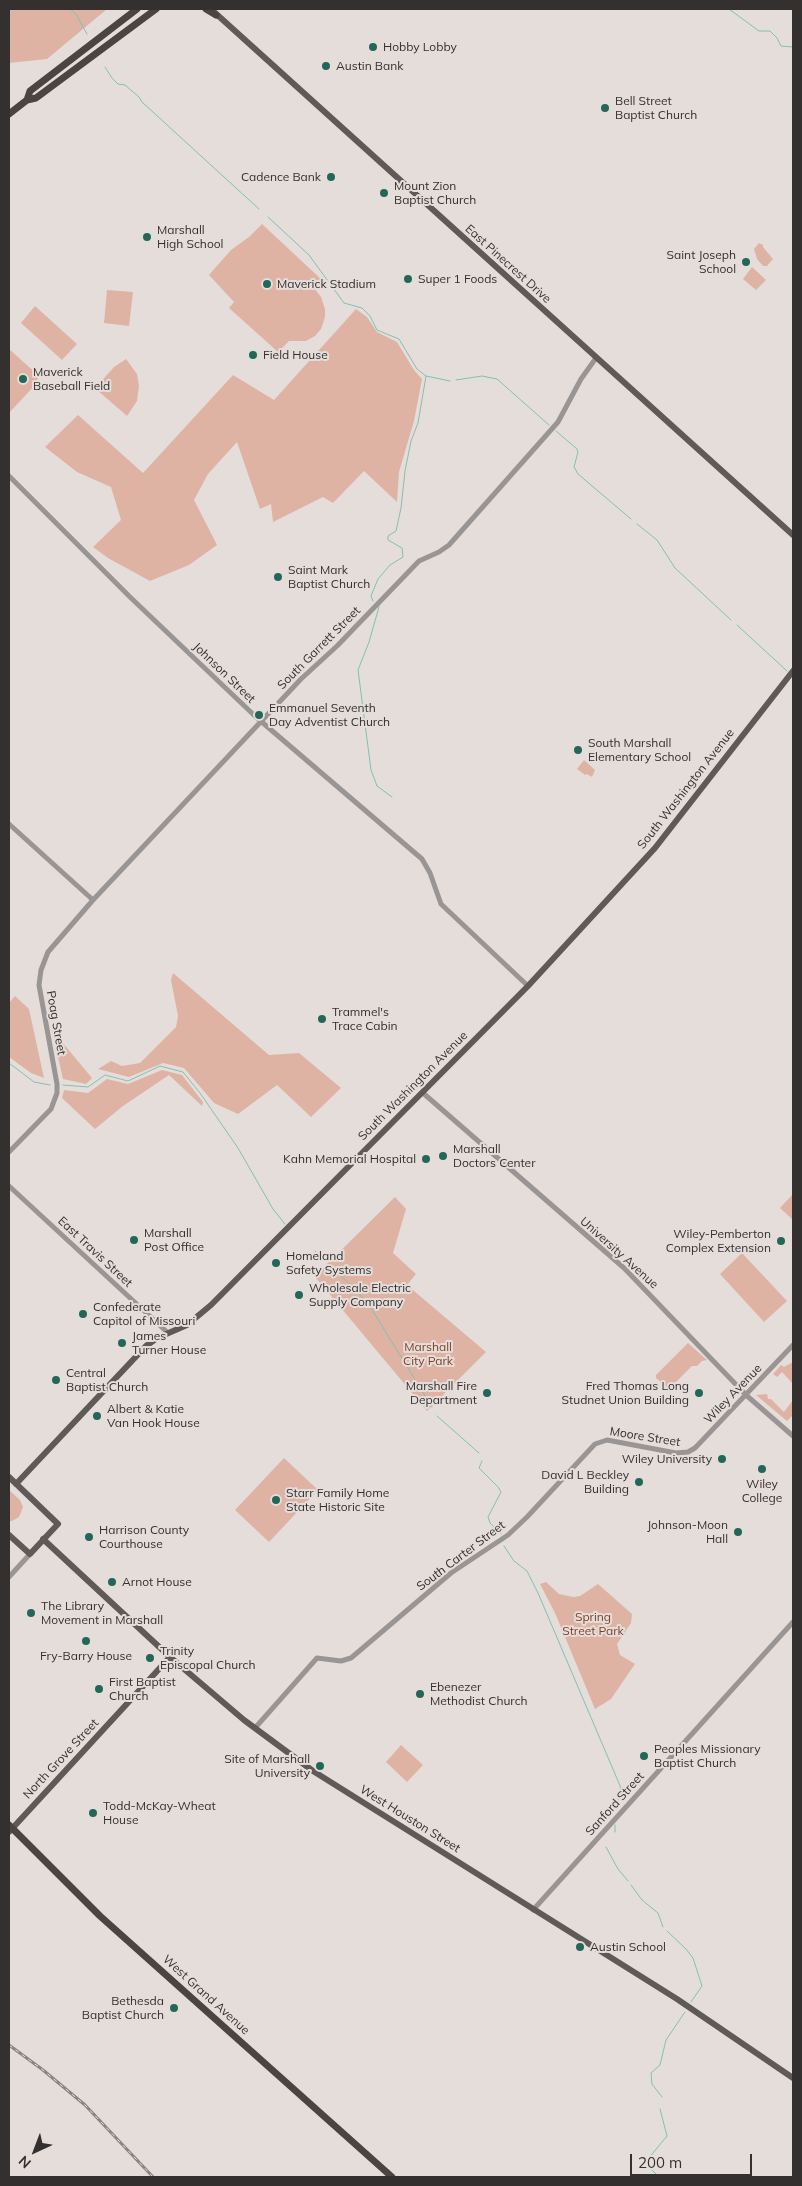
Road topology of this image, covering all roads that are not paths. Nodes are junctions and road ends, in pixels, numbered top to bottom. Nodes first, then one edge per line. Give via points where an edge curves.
1 (137, 9) edge
2 (156, 9) edge
3 (211, 10) edge
4 (27, 100) junction
5 (9, 114) edge
6 (596, 358) junction
7 (9, 476) edge
8 (793, 535) edge
9 (793, 671) edge
10 (260, 721) junction
11 (9, 824) edge
12 (92, 900) junction
13 (48, 952) joint
14 (528, 986) junction
15 (423, 1093) junction
16 (9, 1152) edge
17 (9, 1186) edge
18 (168, 1333) junction
19 (793, 1345) edge
20 (746, 1395) junction
21 (793, 1436) edge
22 (602, 1441) joint
23 (686, 1453) joint
24 (9, 1478) edge
25 (16, 1484) junction
26 (9, 1535) edge
27 (43, 1539) junction
28 (30, 1554) junction
29 (9, 1577) edge
30 (793, 1622) edge
31 (170, 1657) junction
32 (254, 1728) junction
33 (10, 1828) edge
34 (533, 1910) junction
35 (793, 2078) edge
36 (392, 2177) edge

1 - 4 highway via 30,91
2 - 4 highway via 36,98
3 - 6 main road, East Pinecrest Drive
4 - 5 highway
6 - 8 main road, East Pinecrest Drive
6 - 10 street, South Garrett Street via 561,419 449,545 418,561
7 - 10 street, Johnson Street
9 - 14 main road, South Washington Avenue via 660,842
10 - 12 street, South Garrett Street
10 - 14 street, Johnson Street via 422,859 441,904
11 - 12 street
12 - 13 street, South Garrett Street
13 - 16 street, Poag Street via 39,985 57,1084 56,1098 47,1114
14 - 15 main road, South Washington Avenue
15 - 18 main road, South Washington Avenue via 211,1305 187,1324
15 - 20 street, University Avenue via 624,1268
17 - 18 street, East Travis Street
18 - 25 main road, South Washington Avenue via 141,1351
19 - 20 street, Wiley Avenue
20 - 21 street, University Avenue
20 - 23 street, Wiley Avenue via 695,1448
22 - 23 street, Moore Street
22 - 32 street, South Carter Street via 589,1449 508,1535 451,1573 351,1658 341,1661 317,1658
24 - 25 main road
25 - 27 main road via 58,1524
26 - 28 main road
27 - 28 main road
27 - 31 main road, West Houston Street
28 - 29 street
30 - 34 street, Sanford Street
31 - 32 main road, West Houston Street
31 - 33 main road, North Grove Street
32 - 34 main road, West Houston Street via 313,1771
33 - 36 highway, West Grand Avenue via 100,1916
34 - 35 main road, West Houston Street via 677,1999

